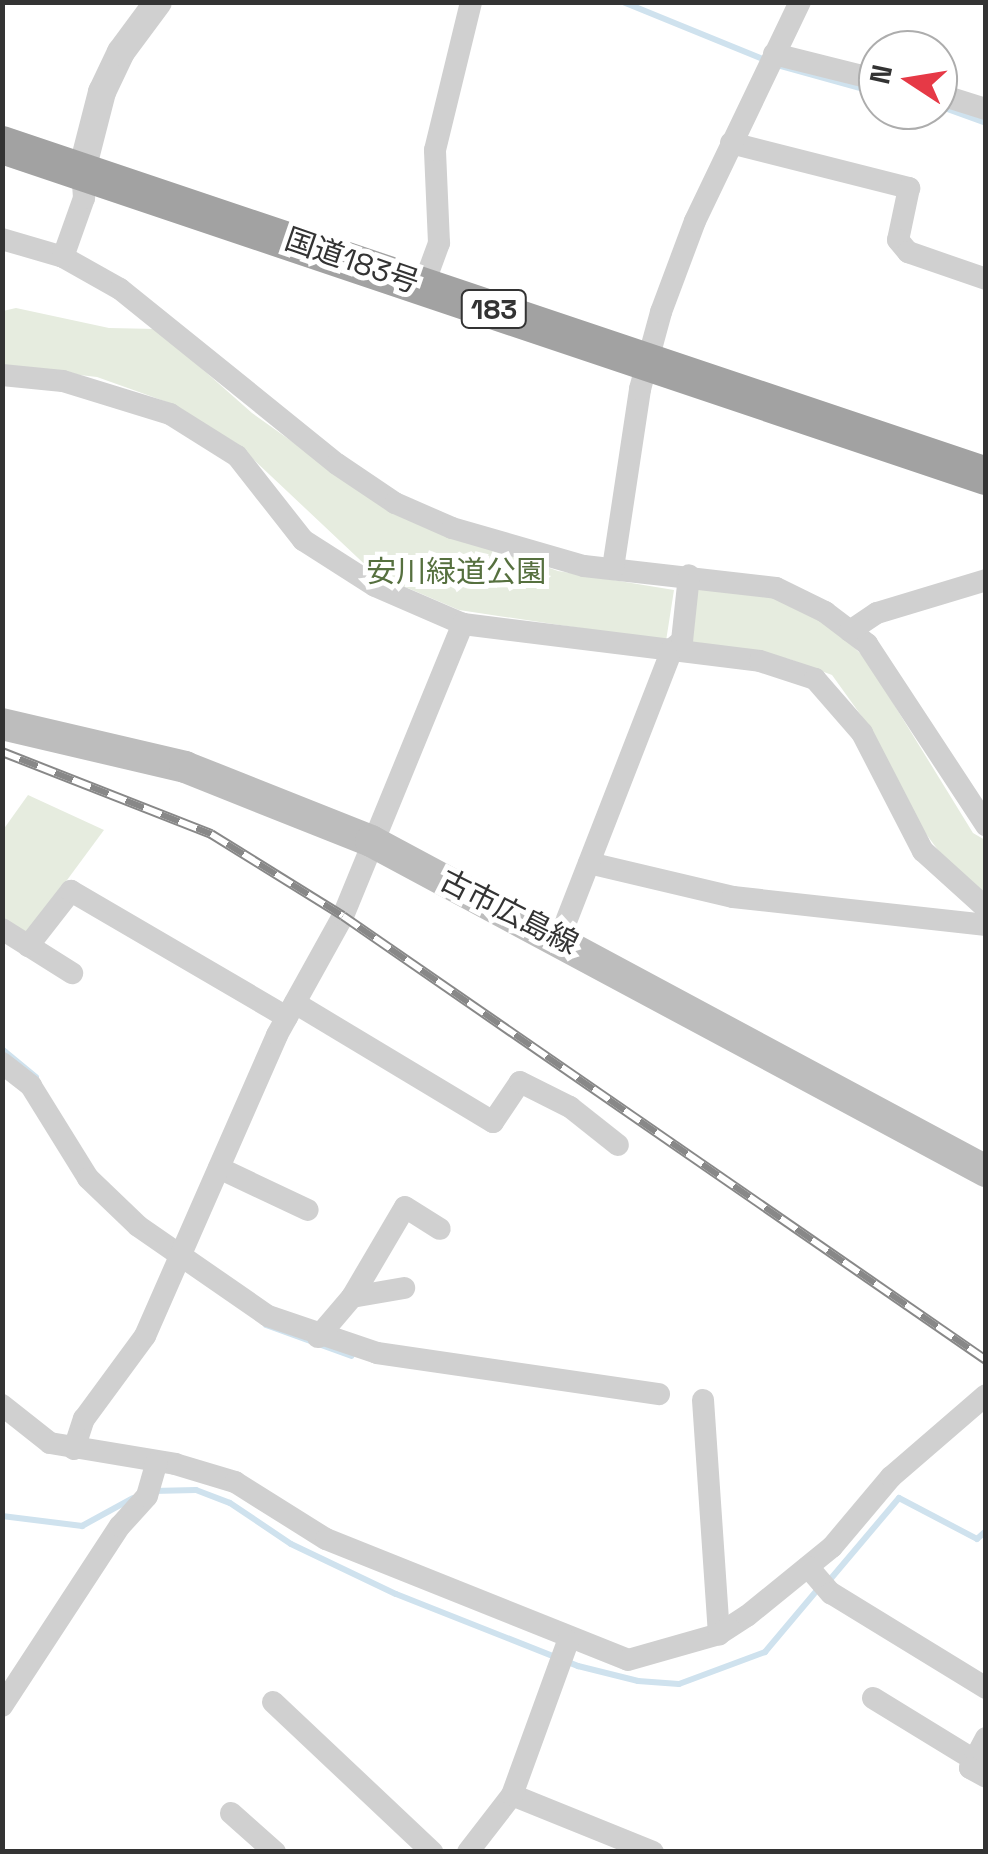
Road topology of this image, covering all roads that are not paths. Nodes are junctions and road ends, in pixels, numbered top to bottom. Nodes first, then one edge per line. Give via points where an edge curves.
1 (158, 2) edge
2 (471, 2) edge
3 (800, 2) edge
4 (770, 62) junction
5 (858, 77) edge
6 (958, 100) edge
7 (986, 109) edge
8 (731, 142) junction
9 (2, 145) edge
10 (82, 170) junction
11 (2, 239) edge
12 (62, 256) junction
13 (986, 279) edge
14 (424, 284) junction
15 (646, 362) junction
16 (2, 375) edge
17 (986, 476) edge
18 (613, 568) junction
19 (689, 575) junction
20 (986, 580) edge
21 (463, 624) junction
22 (850, 631) junction
23 (672, 649) junction
24 (2, 724) edge
25 (986, 824) edge
26 (371, 841) junction
27 (589, 863) junction
28 (986, 908) edge
29 (986, 926) edge
30 (2, 930) edge
31 (560, 937) junction
32 (28, 946) junction
33 (72, 973) dead end
34 (291, 1010) junction
35 (2, 1063) edge
36 (618, 1145) dead end
37 (219, 1168) junction
38 (986, 1170) edge
39 (308, 1210) dead end
40 (440, 1229) dead end
41 (181, 1254) junction
42 (404, 1288) dead end
43 (352, 1297) junction
44 (318, 1337) junction
45 (659, 1394) dead end
46 (986, 1394) edge
47 (703, 1400) dead end
48 (2, 1405) edge
49 (74, 1449) junction
50 (157, 1462) junction
51 (808, 1567) junction
52 (719, 1634) junction
53 (568, 1640) junction
54 (986, 1688) edge
55 (873, 1698) dead end
56 (272, 1702) dead end
57 (2, 1706) edge
58 (986, 1738) edge
59 (980, 1768) edge
60 (512, 1795) junction
61 (232, 1812) dead end
62 (275, 1852) edge
63 (432, 1852) edge
64 (468, 1852) edge
65 (653, 1852) edge

1 - 10 street via 102,92
2 - 14 street via 435,150 439,243
3 - 4 street
4 - 5 street
4 - 8 street
6 - 7 street
8 - 13 street via 908,188 898,240 908,252
8 - 15 street via 695,221
9 - 10 highway, 国道183号 / 183
10 - 12 street via 84,198
10 - 14 highway, 国道183号 / 183
11 - 12 street
12 - 18 street via 120,290 309,442 396,502 452,528
14 - 15 highway, 国道183号 / 183
15 - 17 highway, 国道183号 / 183
15 - 18 street
16 - 21 street via 63,381 170,414 237,456 304,540 374,586
18 - 19 street
19 - 22 street via 776,588
19 - 23 street via 682,640
20 - 22 street via 878,613
21 - 23 street
21 - 26 street
22 - 25 street via 867,644
23 - 27 street
23 - 28 street via 760,661 815,679 862,733 923,852
24 - 26 main road, 古市広島線 via 184,767
26 - 31 main road, 古市広島線
26 - 34 street via 350,902
27 - 29 street via 733,896
27 - 31 street
30 - 32 street
31 - 38 main road, 古市広島線
32 - 33 street
32 - 34 street via 71,891
34 - 36 street via 494,1122 520,1082 570,1107
34 - 37 street
35 - 41 street via 31,1086 88,1178 138,1226
37 - 39 street
37 - 41 street
40 - 43 street via 405,1208
41 - 44 street via 268,1316
41 - 49 street via 145,1336 84,1419
42 - 43 street
43 - 44 street
44 - 45 street via 377,1353
46 - 51 street via 890,1476
47 - 52 street
48 - 49 street via 50,1443
49 - 50 street
50 - 53 street via 236,1482 326,1539
50 - 57 street via 147,1496 120,1526
51 - 52 street
51 - 54 street via 832,1593
52 - 53 street via 628,1660
53 - 60 street
55 - 59 street
56 - 63 street
58 - 59 street
60 - 64 street
60 - 65 street
61 - 62 street

